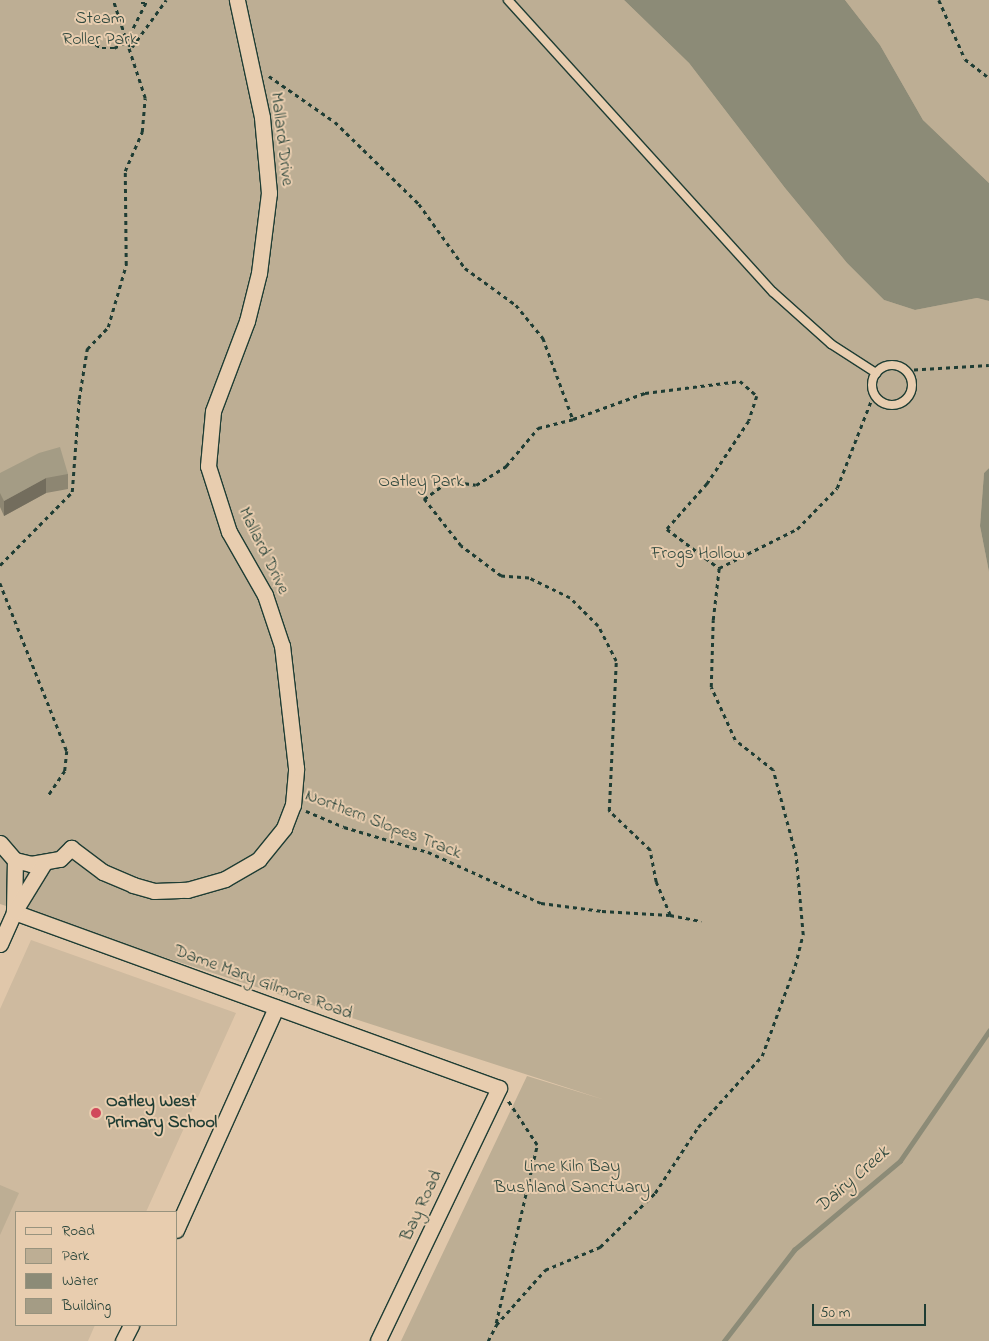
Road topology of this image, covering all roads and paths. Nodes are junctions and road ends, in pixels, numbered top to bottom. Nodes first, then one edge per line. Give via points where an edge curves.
1 (113, 0) edge
2 (166, 0) edge
3 (236, 0) edge
4 (508, 0) edge
5 (939, 0) edge
6 (147, 2) edge
7 (141, 3) dead end
8 (89, 40) dead end
9 (126, 42) junction
10 (250, 62) junction
11 (989, 78) edge
12 (989, 365) edge
13 (906, 370) junction
14 (876, 373) junction
15 (874, 393) junction
16 (574, 419) junction
17 (0, 565) edge
18 (719, 568) junction
19 (0, 582) edge
20 (48, 796) dead end
21 (293, 805) junction
22 (0, 843) edge
23 (15, 860) junction
24 (44, 863) junction
25 (14, 912) junction
26 (670, 915) junction
27 (701, 921) dead end
28 (0, 944) edge
29 (276, 1008) junction
30 (499, 1088) junction
31 (178, 1226) edge
32 (496, 1325) junction
33 (131, 1326) edge
34 (123, 1341) edge
35 (378, 1341) edge
36 (488, 1341) edge

1 - 9 path
2 - 9 path via 132,47
3 - 10 street, Mallard Drive
4 - 14 lane via 773,292 831,344
5 - 11 path via 965,59
6 - 7 path
6 - 9 path
8 - 9 path via 102,48
9 - 17 path via 145,98 142,132 125,171 126,264 108,327 87,349 79,399 72,492
10 - 16 path via 335,122 419,204 465,268 516,305 543,338
10 - 21 street, Mallard Drive via 267,152 268,213 253,301 214,412 208,466 229,532 265,595 282,646 296,768
12 - 13 path
13 - 14 lane via 890,364
13 - 15 lane via 912,387 902,403 883,403
14 - 15 lane via 872,383
15 - 18 path via 837,488 797,529
16 - 18 path via 645,393 695,385 740,381 757,396 749,421 707,484 667,529
16 - 26 path via 538,428 506,466 476,485 449,482 424,499 461,546 501,576 529,578 570,598 598,626 616,661 609,812 650,850 656,882
18 - 32 path via 711,686 735,740 774,770 796,856 803,934 795,966 762,1056 698,1128 655,1193 600,1247 545,1270
19 - 20 path via 67,751 65,771
21 - 24 street, Mallard Drive via 284,828 259,859 244,870 207,885 170,891 140,887 103,872 71,848 60,859
21 - 26 path, Northern Slopes Track via 344,827 428,852 541,903
22 - 23 street
23 - 24 street
23 - 25 street
24 - 25 street
25 - 28 street
25 - 29 street, Dame Mary Gilmore Road
26 - 27 path, Northern Slopes Track
29 - 30 street, Dame Mary Gilmore Road
29 - 31 street
30 - 32 path via 537,1144
30 - 35 street, Bay Road
32 - 36 path
33 - 34 street

